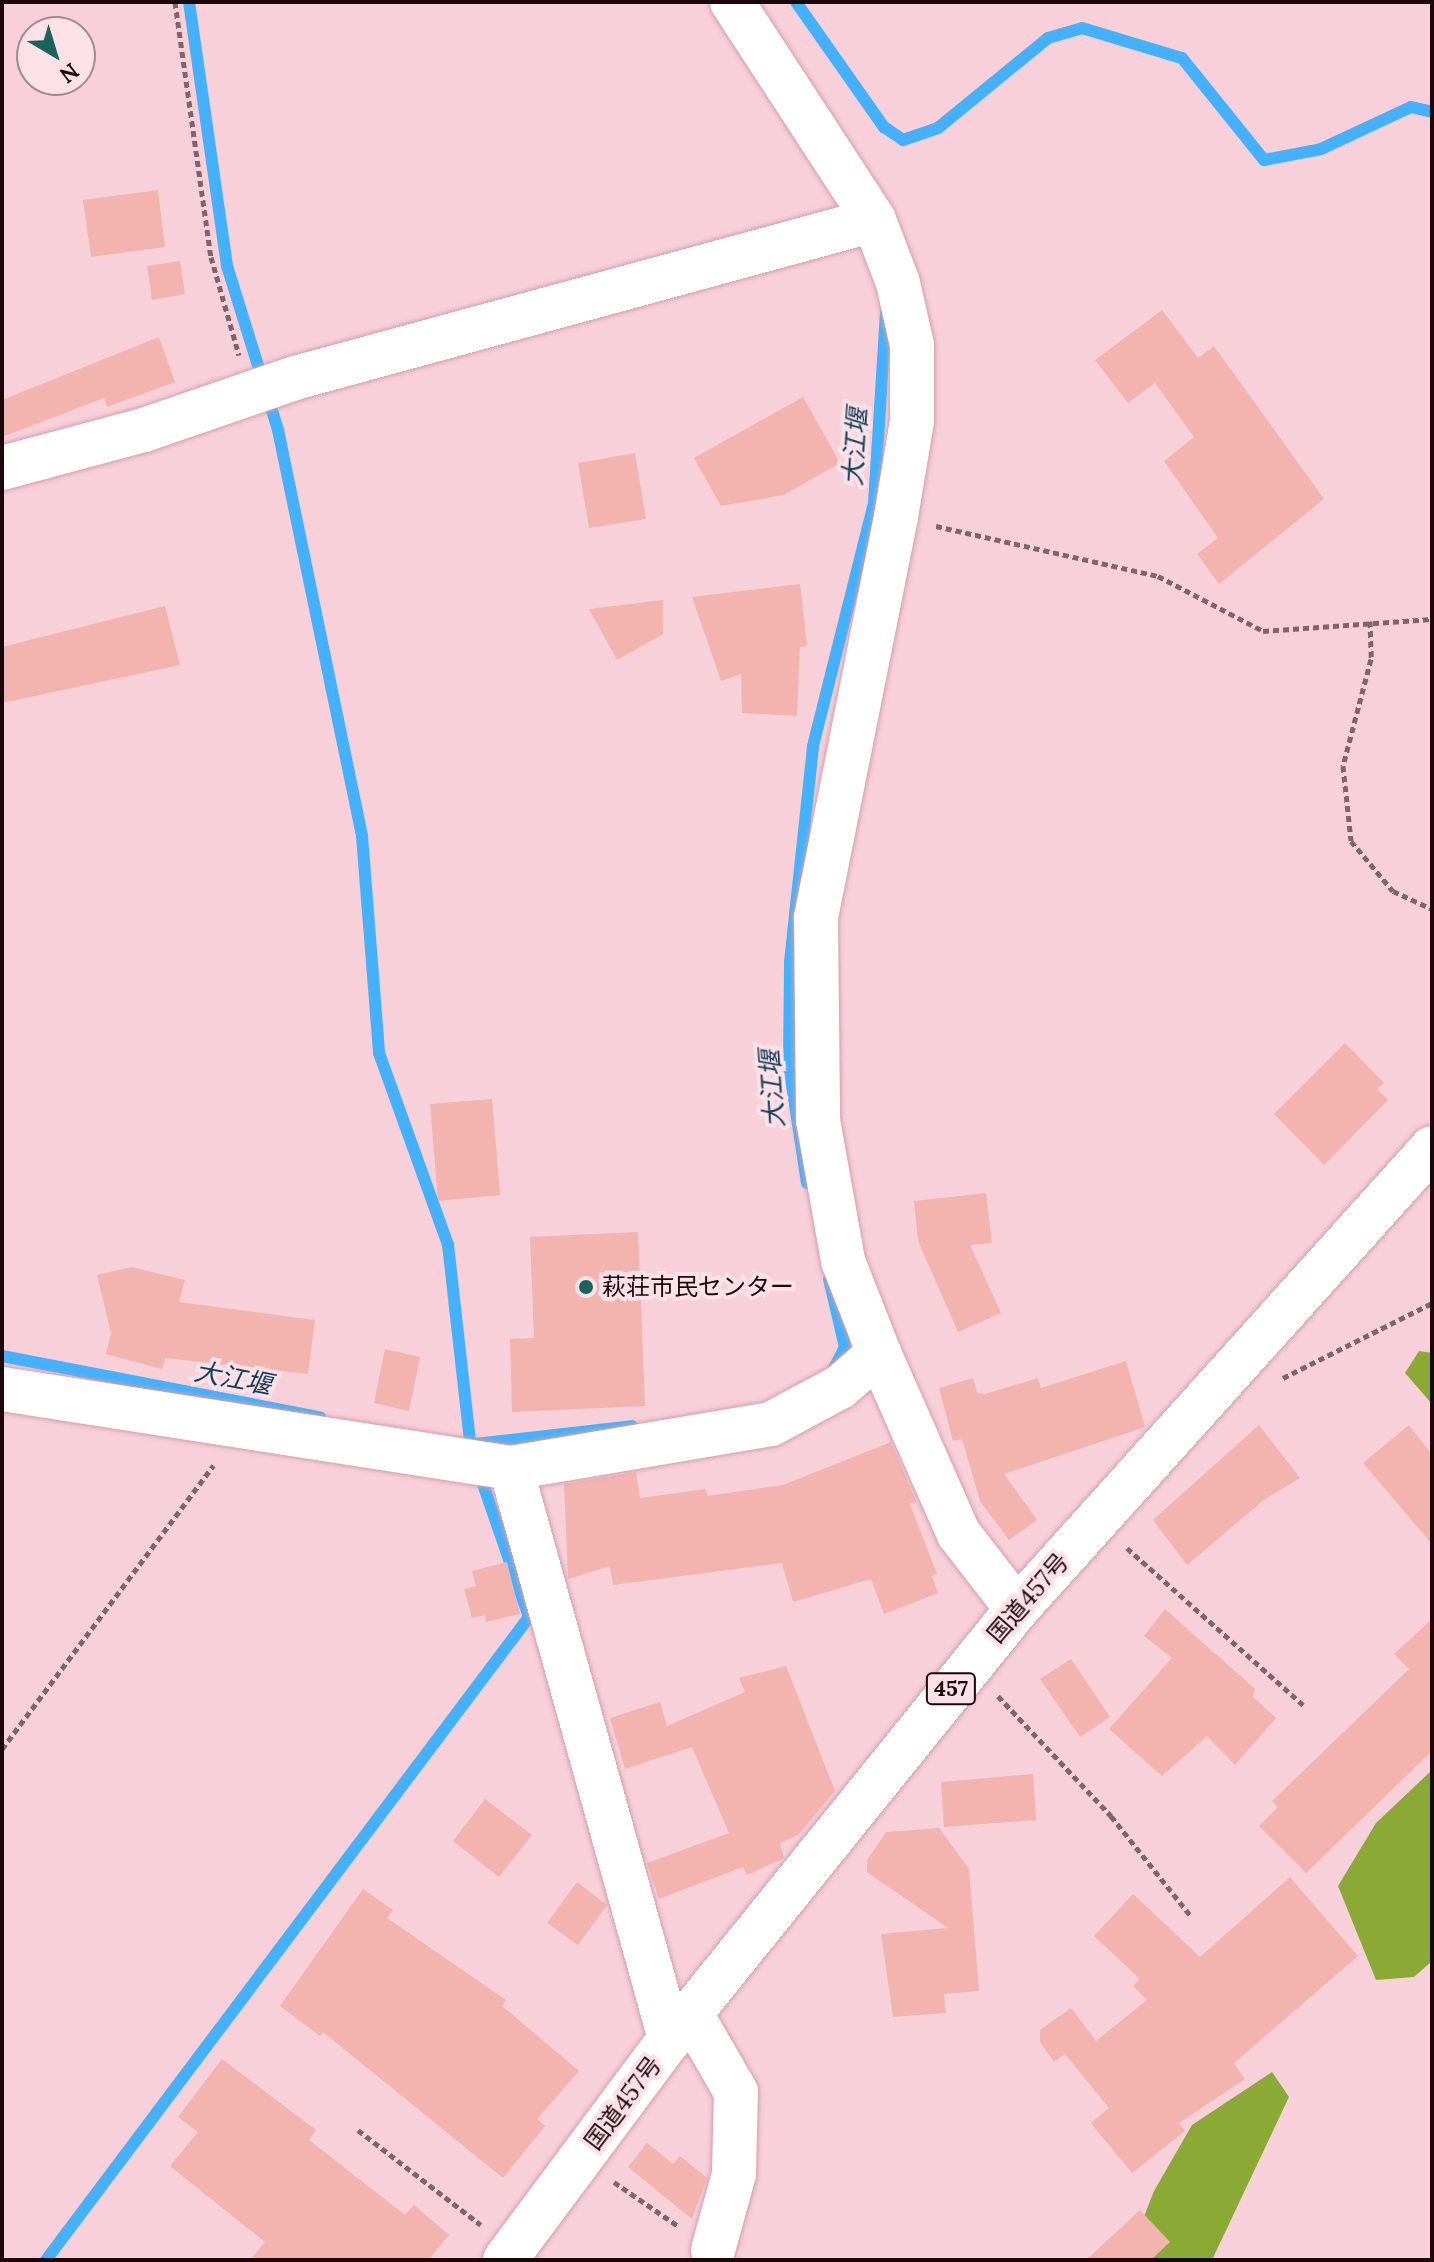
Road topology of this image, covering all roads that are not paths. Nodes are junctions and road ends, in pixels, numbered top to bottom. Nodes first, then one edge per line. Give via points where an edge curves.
1 (732, 2) edge
2 (874, 220) junction
3 (2, 468) edge
4 (1432, 1148) edge
5 (879, 1353) junction
6 (2, 1389) edge
7 (511, 1468) junction
8 (1017, 1609) junction
9 (680, 2027) junction
10 (713, 2250) road end
11 (509, 2255) edge

1 - 2 main road
2 - 3 main road
2 - 5 main road via 898,283 912,345 912,421 816,918 818,1120 843,1261
4 - 8 main road, 国道457号 / 457
5 - 7 main road via 840,1387 771,1424
5 - 8 main road via 959,1534
6 - 7 main road
7 - 9 main road
8 - 9 main road, 国道457号 / 457
9 - 10 main road via 736,2092 734,2174
9 - 11 main road, 国道457号 / 457

